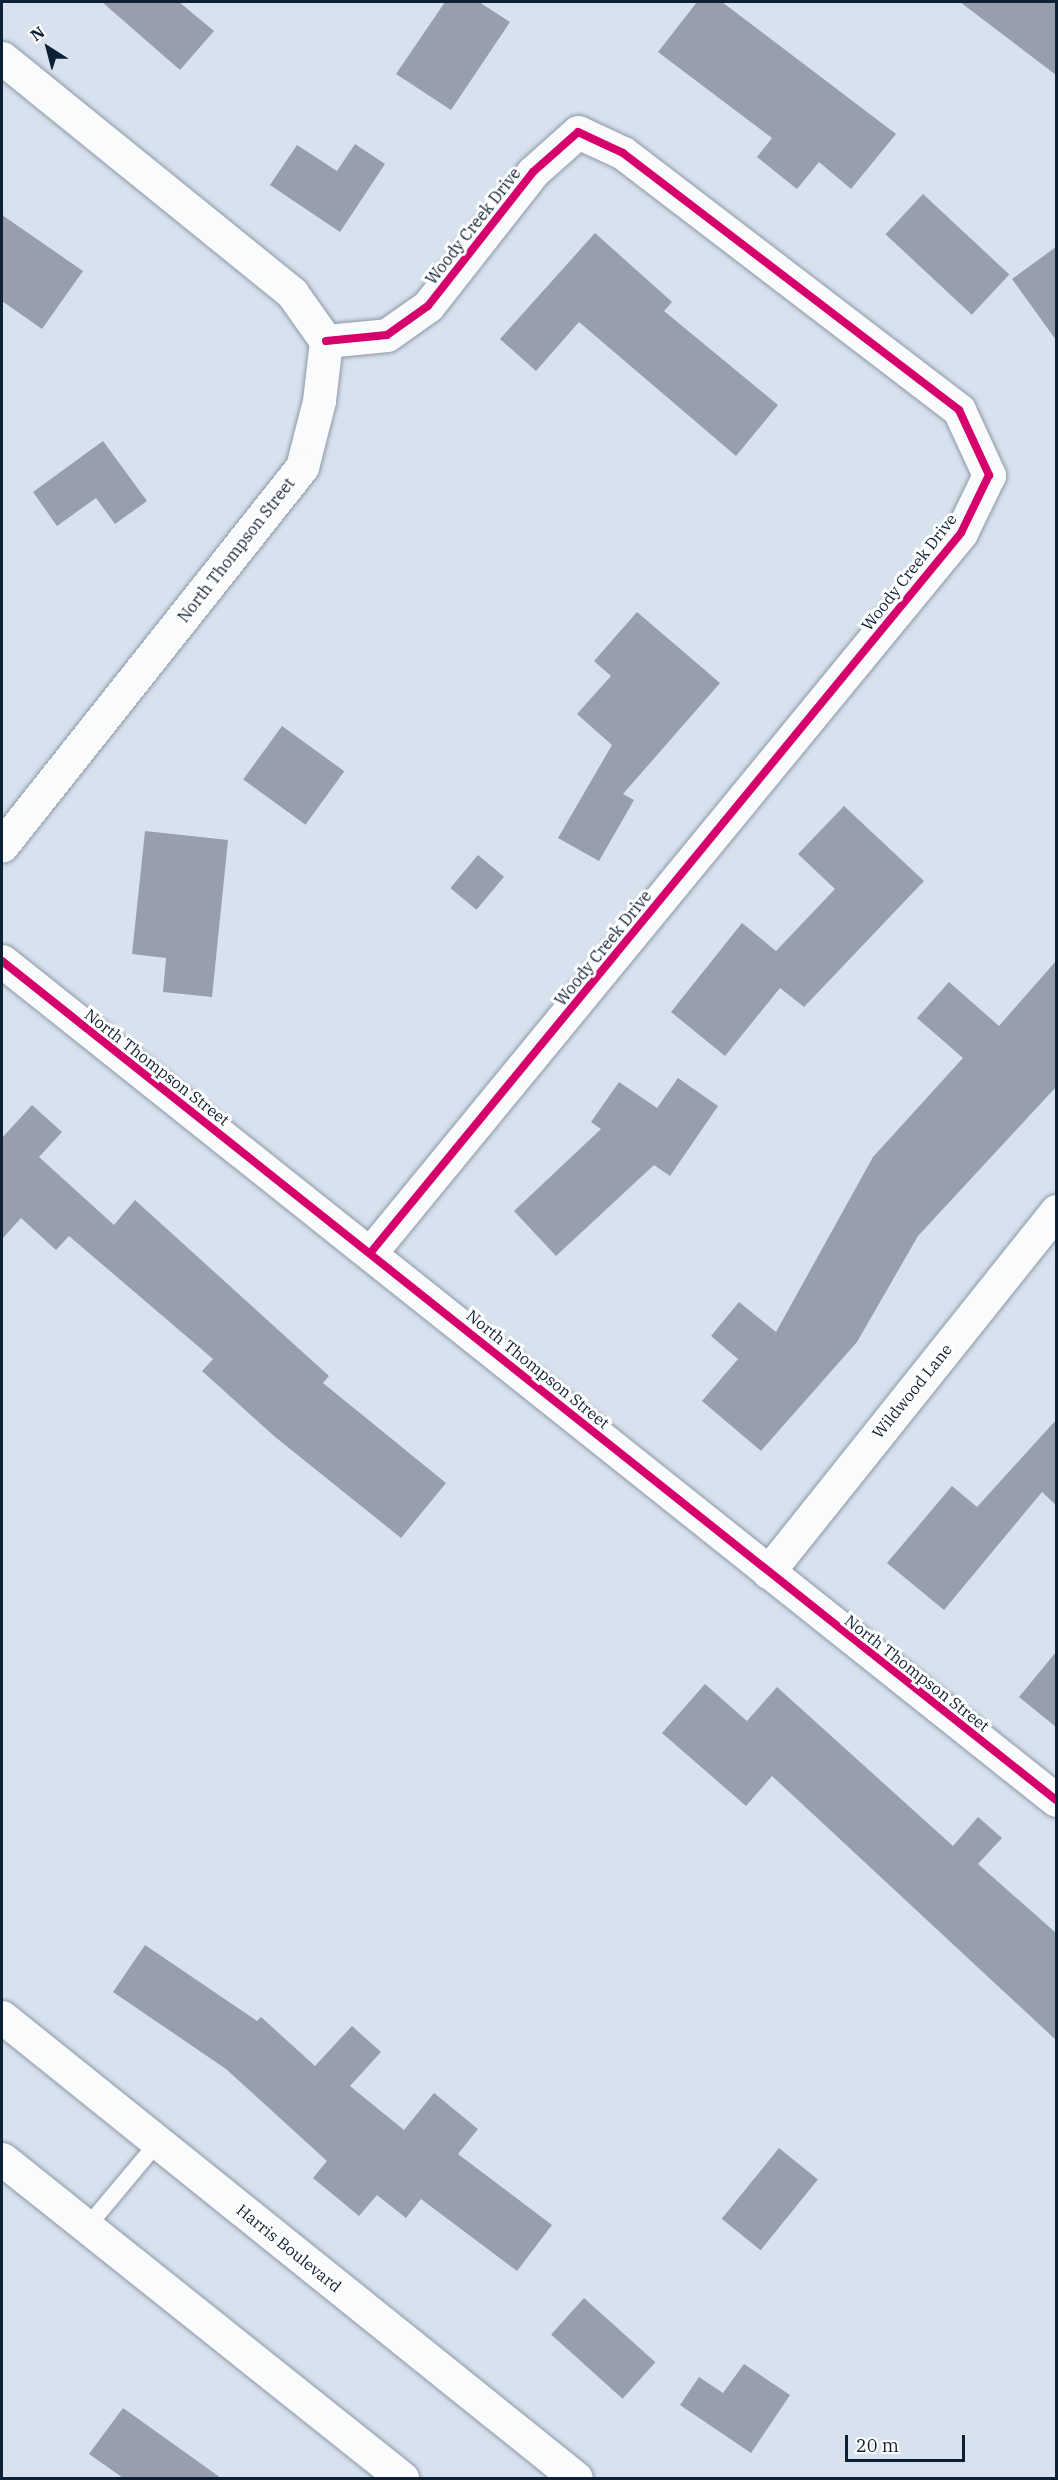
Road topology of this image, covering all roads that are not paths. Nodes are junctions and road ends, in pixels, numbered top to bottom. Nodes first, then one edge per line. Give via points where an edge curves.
1 (2, 58) edge
2 (326, 341) junction
3 (2, 846) edge
4 (2, 961) edge
5 (1056, 1211) edge
6 (371, 1252) junction
7 (768, 1572) junction
8 (1056, 1800) edge
9 (2, 2017) edge
10 (158, 2142) junction
11 (2, 2159) edge
12 (87, 2227) junction
13 (402, 2478) edge
14 (576, 2478) edge

1 - 2 street via 292,293
2 - 3 street, North Thompson Street via 319,401 302,467
2 - 6 street, Woody Creek Drive via 387,335 428,306 533,172 578,132 623,153 958,410 989,475 961,533
4 - 6 street, North Thompson Street
5 - 7 street, Wildwood Lane
6 - 7 street, North Thompson Street
7 - 8 street, North Thompson Street
9 - 10 street, Harris Boulevard
10 - 12 lane
10 - 14 street, Harris Boulevard
11 - 12 street
12 - 13 street

